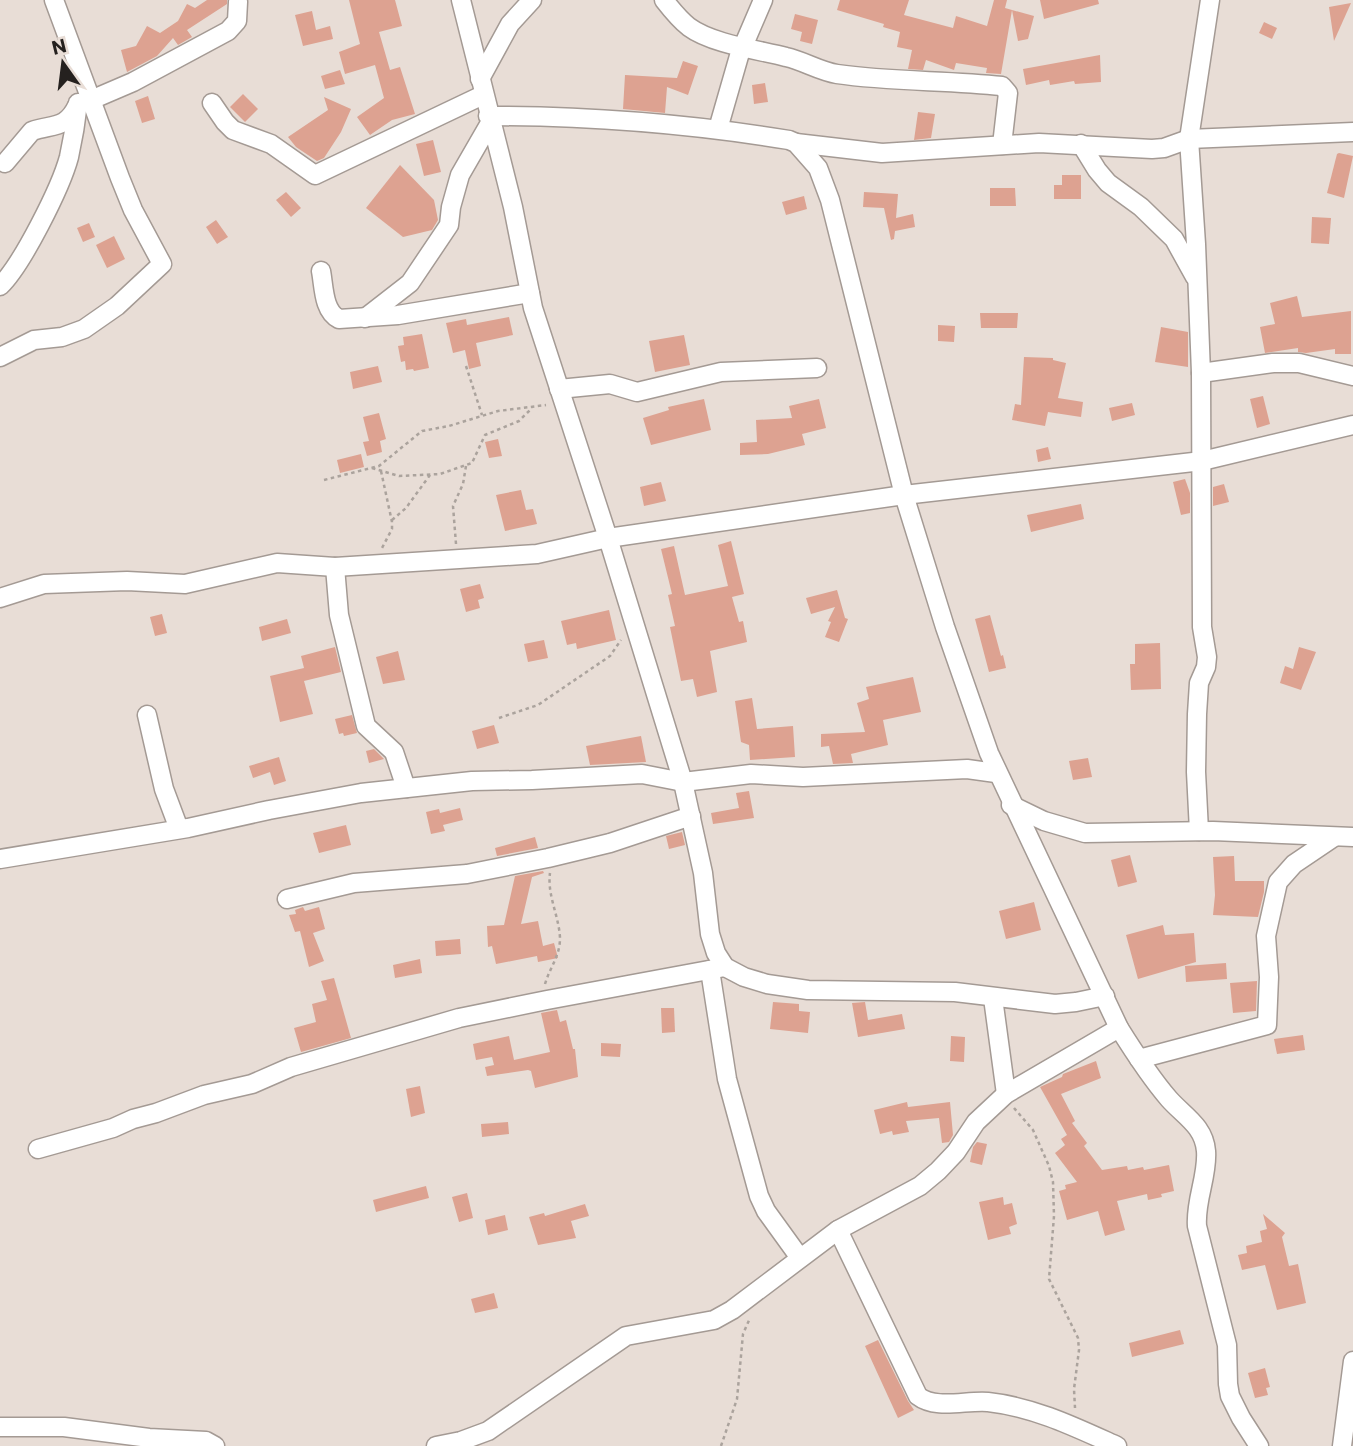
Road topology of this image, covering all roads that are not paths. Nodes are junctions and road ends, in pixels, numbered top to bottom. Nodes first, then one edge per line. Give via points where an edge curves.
1 (54, 0) edge
2 (461, 0) edge
3 (532, 0) edge
4 (664, 0) edge
5 (763, 0) edge
6 (1210, 0) edge
7 (238, 2) dead end
8 (742, 47) junction
9 (482, 87) junction
10 (85, 97) junction
11 (212, 103) dead end
12 (489, 119) junction
13 (719, 129) junction
14 (1353, 132) edge
15 (1189, 139) junction
16 (796, 143) junction
17 (1081, 144) junction
18 (1002, 145) junction
19 (5, 163) dead end
20 (321, 271) dead end
21 (1198, 284) junction
22 (0, 286) edge
23 (530, 293) junction
24 (365, 318) junction
25 (0, 357) edge
26 (817, 368) dead end
27 (1201, 373) junction
28 (1353, 376) edge
29 (561, 395) junction
30 (1353, 425) edge
31 (1202, 461) junction
32 (904, 495) junction
33 (608, 538) junction
34 (335, 567) junction
35 (0, 598) edge
36 (147, 715) dead end
37 (996, 773) junction
38 (683, 782) junction
39 (406, 788) junction
40 (1011, 805) junction
41 (691, 816) junction
42 (179, 830) junction
43 (1199, 831) junction
44 (1335, 837) junction
45 (1353, 837) edge
46 (0, 859) edge
47 (287, 899) dead end
48 (717, 968) junction
49 (1105, 996) junction
50 (993, 998) junction
51 (1119, 1028) junction
52 (1139, 1059) junction
53 (1006, 1094) junction
54 (38, 1149) dead end
55 (838, 1230) junction
56 (800, 1258) junction
57 (1353, 1361) edge
58 (0, 1427) edge
59 (483, 1440) edge
60 (215, 1446) edge
61 (436, 1446) edge
62 (1117, 1446) edge
63 (1259, 1446) edge
64 (1342, 1446) edge

1 - 10 street
2 - 9 street
3 - 9 street via 510,24
4 - 8 street via 690,27
5 - 8 street
6 - 15 street
7 - 10 street via 237,20 228,32 144,76
8 - 13 street
8 - 18 street via 789,57 834,74 1002,86 1008,93
9 - 11 street via 315,175 271,144 233,130
9 - 12 street
10 - 19 street via 57,127 32,131
10 - 22 street via 56,189 22,257
10 - 25 street via 133,210 162,264 84,329 34,340
12 - 13 street via 552,116
12 - 23 street
12 - 24 street via 460,175 449,225 410,283
13 - 16 street
14 - 15 street
15 - 17 street via 1152,149
15 - 21 street
16 - 18 street via 882,153
16 - 32 street via 818,168 830,200
17 - 18 street
17 - 21 street via 1108,183 1141,207 1181,247
20 - 24 street via 332,315
21 - 27 street
23 - 24 street
23 - 29 street
26 - 29 street via 721,372 637,392 610,384
27 - 28 street via 1299,363
27 - 31 street
29 - 33 street
30 - 31 street
31 - 32 street
31 - 43 street via 1202,614 1207,657 1197,714
32 - 33 street
32 - 37 street
33 - 34 street via 537,554
33 - 38 street
34 - 35 street via 277,563 185,584 44,584
34 - 39 street via 339,615 366,726 394,752
36 - 42 street
37 - 38 street via 967,769 803,777 751,774
37 - 40 street
38 - 39 street via 628,774
38 - 41 street
39 - 42 street
40 - 43 street via 1076,831
40 - 49 street
41 - 47 street via 610,843 467,874 354,883
41 - 48 street
42 - 46 street
43 - 44 street
44 - 45 street
44 - 52 street via 1294,864 1278,882 1266,936 1268,1025
48 - 50 street via 767,984 808,990 926,990
48 - 54 street via 459,1018
48 - 56 street via 727,1079 761,1204
49 - 50 street via 1055,1004
49 - 51 street
50 - 53 street
51 - 52 street
51 - 53 street
52 - 63 street via 1170,1100 1194,1121 1205,1143 1198,1226 1227,1345 1230,1395
53 - 55 street via 920,1186
55 - 56 street
55 - 62 street via 918,1396 930,1402 1019,1406
56 - 59 street via 714,1320 626,1336
57 - 64 street
58 - 60 street via 64,1427 206,1441
59 - 61 street

